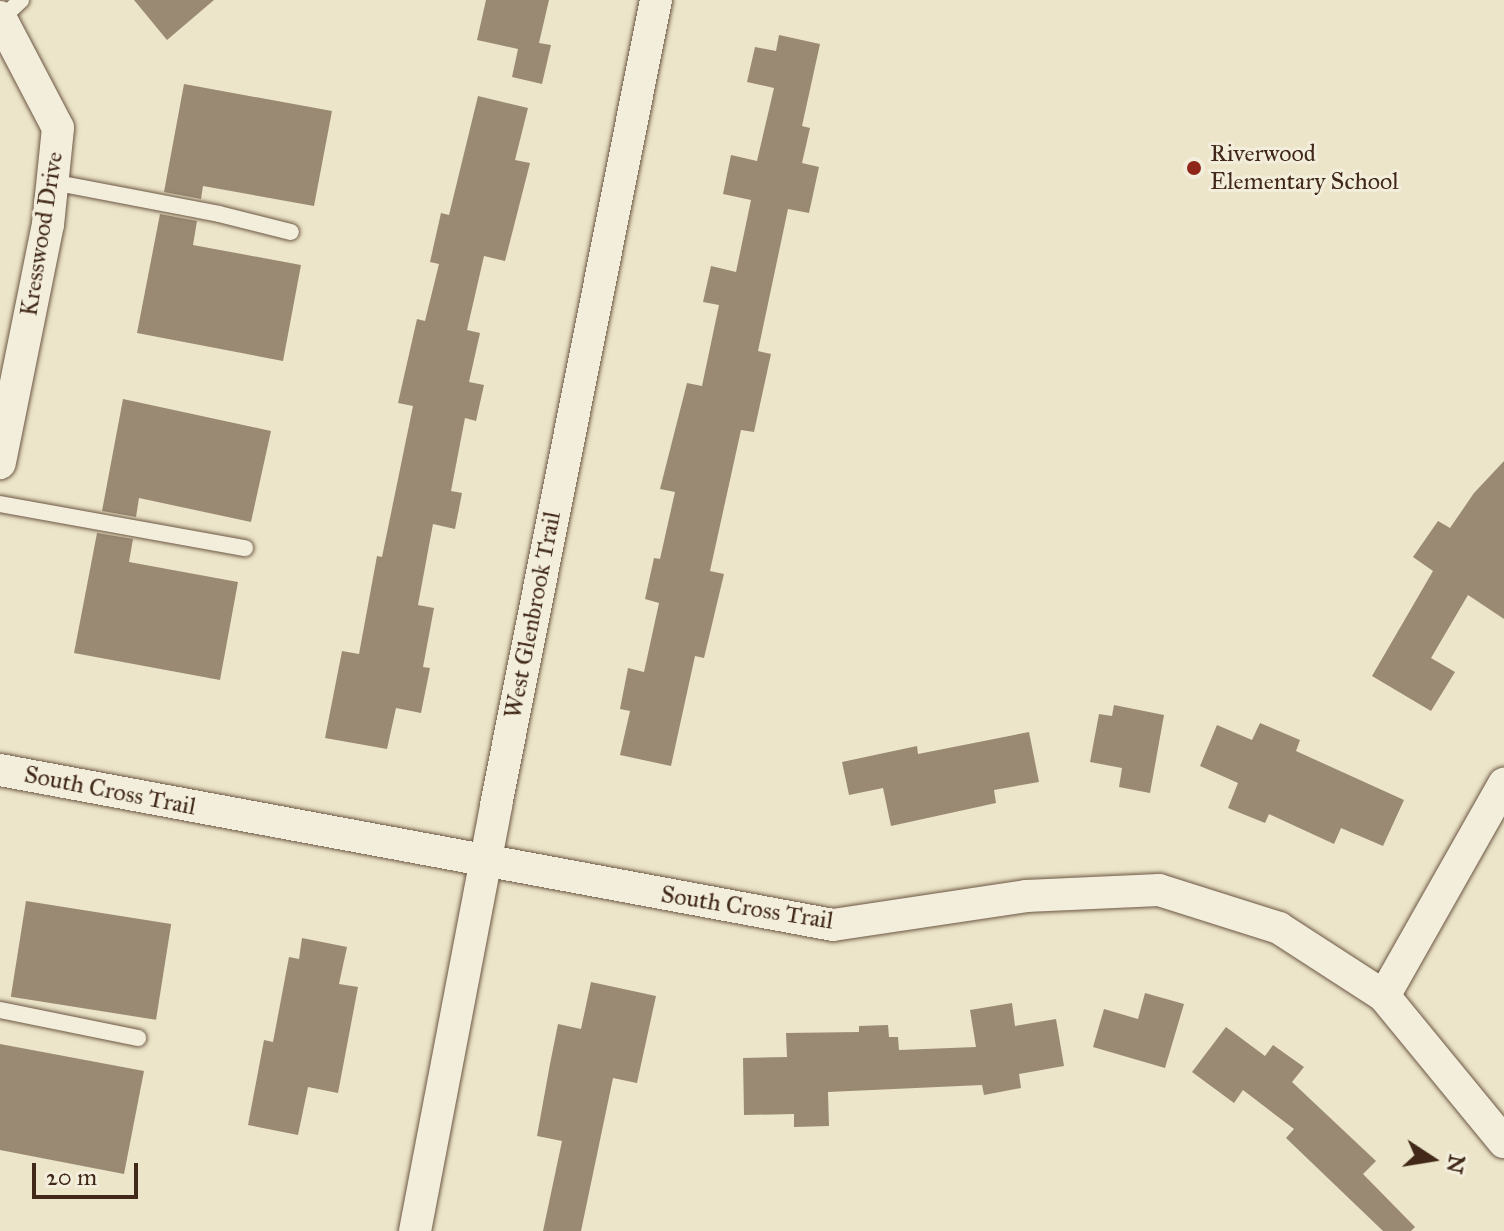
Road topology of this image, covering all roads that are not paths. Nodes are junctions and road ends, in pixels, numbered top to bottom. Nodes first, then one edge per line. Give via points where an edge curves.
1 (656, 0) edge
2 (8, 12) edge
3 (52, 182) junction
4 (291, 232) dead end
5 (0, 463) edge
6 (0, 504) edge
7 (245, 548) dead end
8 (0, 770) edge
9 (1504, 784) edge
10 (485, 862) junction
11 (1384, 996) junction
12 (0, 1010) edge
13 (138, 1038) dead end
14 (1504, 1142) edge
15 (415, 1231) edge

1 - 10 street, West Glenbrook Trail
2 - 3 street, Kresswood Drive via 58,128
3 - 4 lane
3 - 5 street, Kresswood Drive
6 - 7 lane
8 - 10 street, South Cross Trail
9 - 11 street
10 - 11 street, South Cross Trail via 833,925 1026,896 1159,890 1279,928
10 - 15 street, West Glenbrook Trail
11 - 14 street, South Cross Trail
12 - 13 lane

